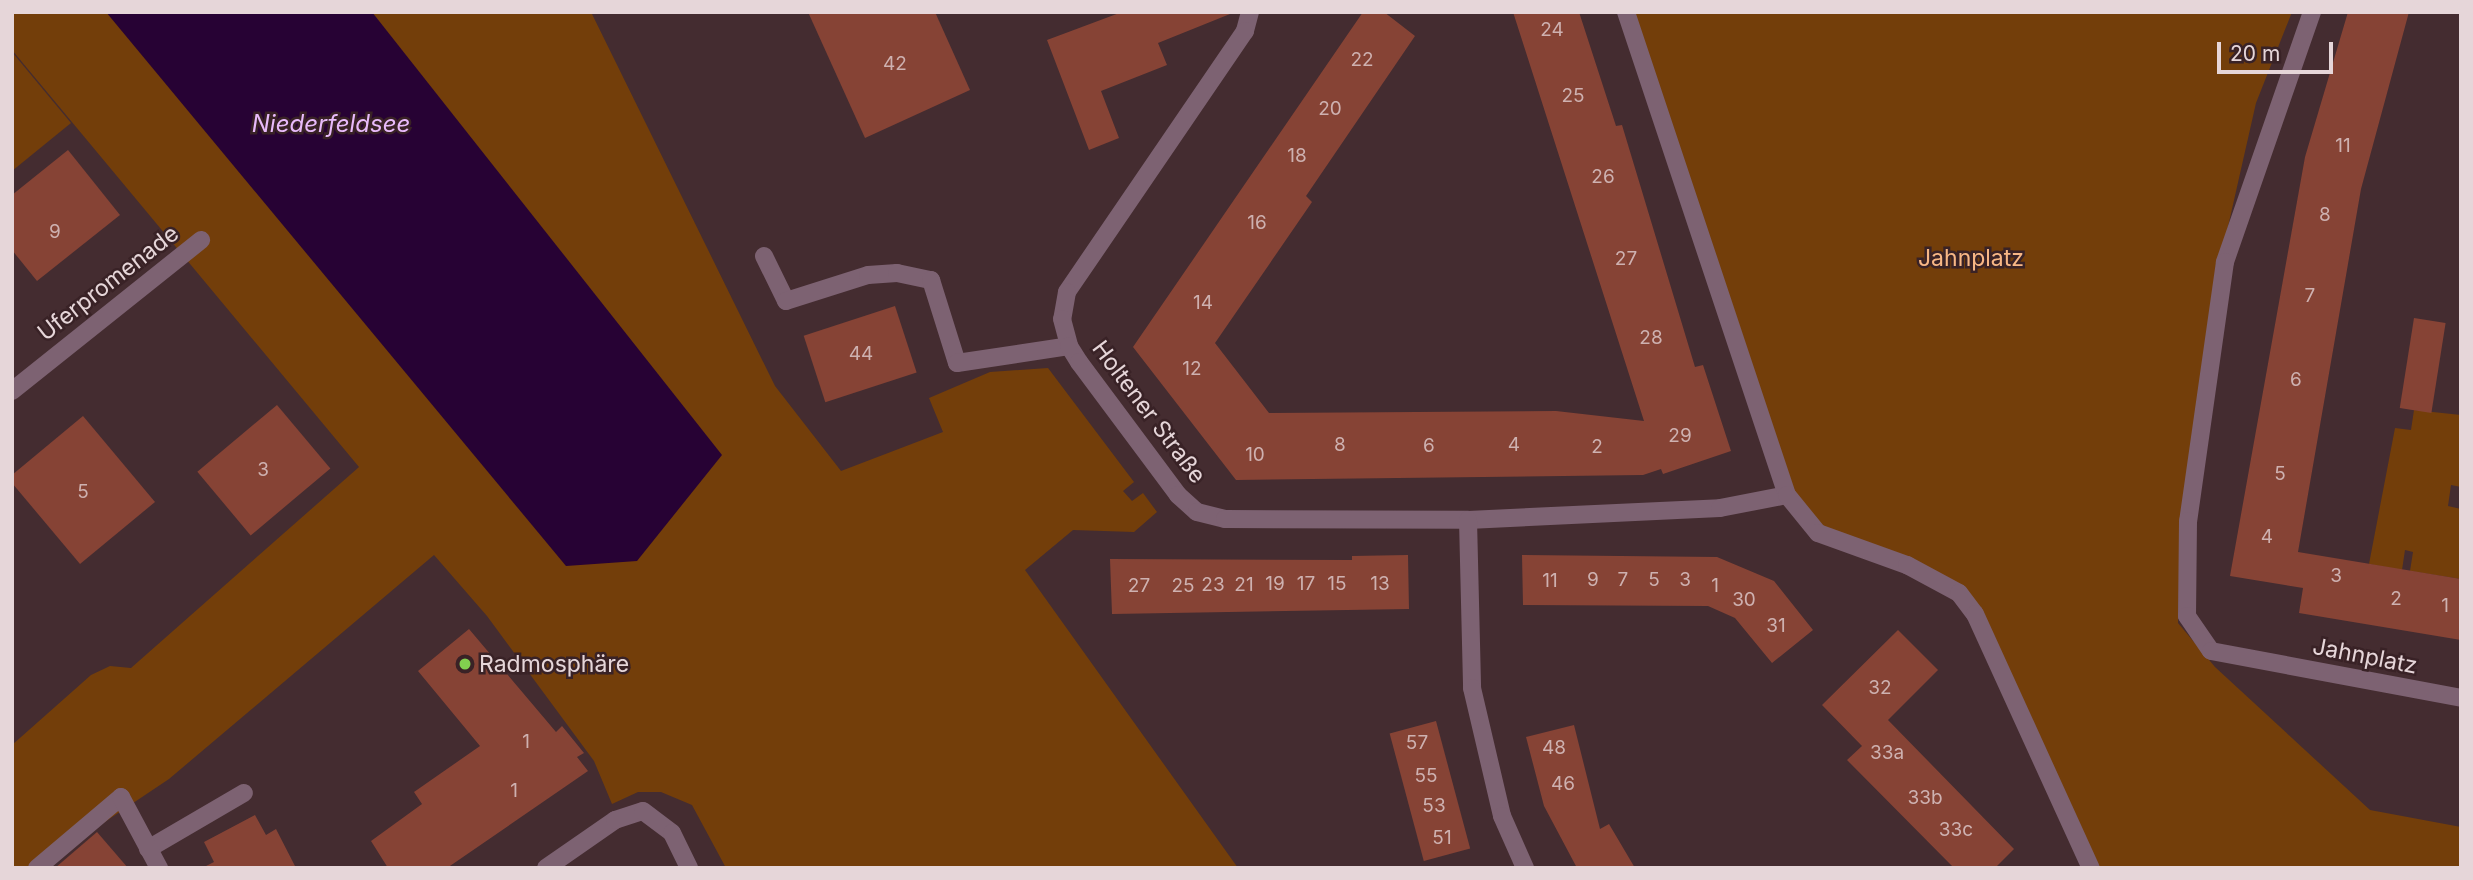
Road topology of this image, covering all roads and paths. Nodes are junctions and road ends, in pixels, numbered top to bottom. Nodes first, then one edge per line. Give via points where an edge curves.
1 (1250, 12) edge
2 (1626, 12) edge
3 (2312, 12) edge
4 (201, 240) dead end
5 (764, 256) dead end
6 (1069, 346) junction
7 (12, 391) edge
8 (1787, 495) junction
9 (1468, 520) junction
10 (2461, 698) edge
11 (244, 793) dead end
12 (148, 849) junction
13 (37, 868) edge
14 (159, 868) edge
15 (546, 868) edge
16 (690, 868) edge
17 (1525, 868) edge
18 (2091, 868) edge

1 - 6 street, Holtener Straße via 1245,31 1067,292 1062,318
2 - 8 street
3 - 10 street, Jahnplatz via 2225,262 2188,521 2187,616 2211,652
4 - 7 street, Uferpromenade
5 - 6 street via 786,301 868,275 897,272 931,279 957,363
6 - 9 street, Holtener Straße via 1178,495 1197,512 1226,519
8 - 9 street, Holtener Straße via 1720,508
8 - 18 street via 1818,533 1907,565 1959,593 1975,614
9 - 17 street via 1472,688 1502,816
11 - 12 street
12 - 13 street via 121,797
12 - 14 street
15 - 16 street via 615,820 643,811 672,833

